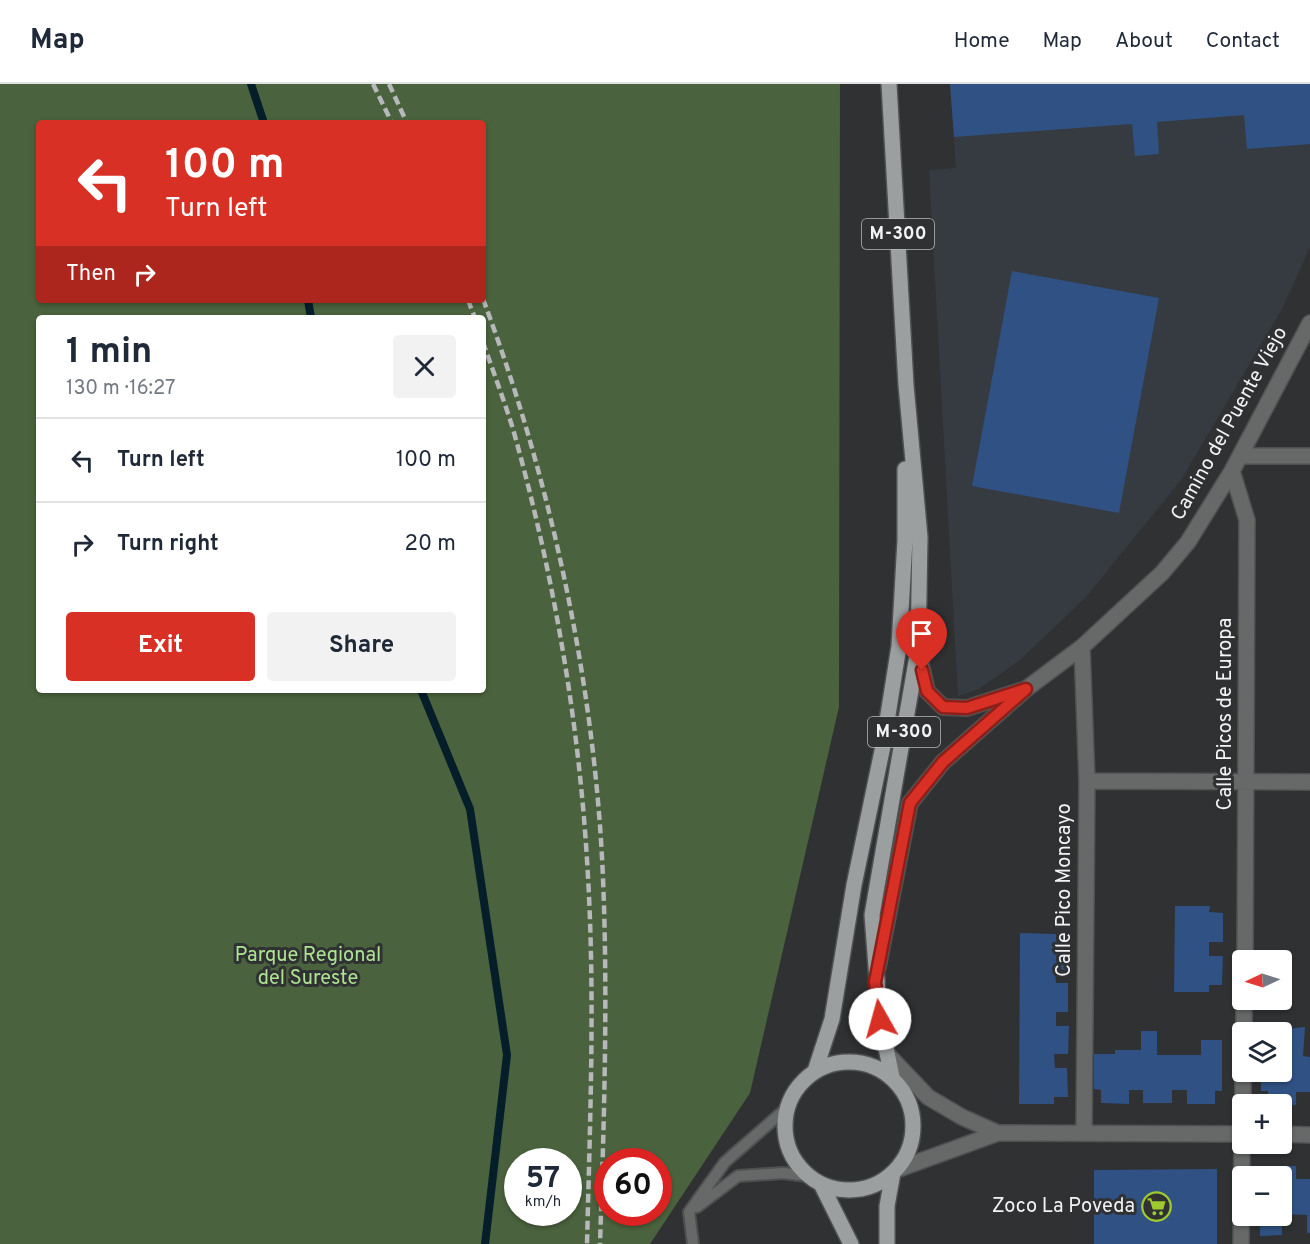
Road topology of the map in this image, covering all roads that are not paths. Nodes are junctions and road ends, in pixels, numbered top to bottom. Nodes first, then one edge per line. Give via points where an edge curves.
1 (890, 84) edge
2 (1310, 323) edge
3 (906, 385) junction
4 (1240, 456) junction
5 (1310, 456) edge
6 (1232, 471) junction
7 (1082, 647) junction
8 (918, 650) junction
9 (1026, 689) junction
10 (1087, 780) junction
11 (1247, 781) junction
12 (1310, 782) edge
13 (1245, 950) edge
14 (875, 982) junction
15 (888, 1055) junction
16 (815, 1071) junction
17 (892, 1077) junction
18 (788, 1107) junction
19 (998, 1133) junction
20 (1084, 1133) junction
21 (1232, 1134) edge
22 (1292, 1134) edge
23 (1310, 1134) edge
24 (1242, 1154) edge
25 (894, 1172) junction
26 (815, 1180) junction
27 (689, 1212) junction
28 (693, 1244) edge
29 (850, 1244) edge
30 (887, 1244) edge
31 (1241, 1244) edge

1 - 3 main road, M-300
2 - 4 street, Camino del Puente Viejo
3 - 8 main road, M-300 via 920,537
3 - 16 main road, M-300 via 899,646 832,1018
4 - 5 street
4 - 6 street, Camino del Puente Viejo
6 - 7 street, Camino del Puente Viejo via 1188,542 1162,573
6 - 11 street, Calle Picos de Europa via 1247,520
7 - 9 street, Camino del Puente Viejo
7 - 10 street, Calle Pico Moncayo
8 - 9 street via 927,691 943,707 967,708
8 - 14 main road, M-300 via 872,915
9 - 14 street via 943,762 910,803
10 - 11 street
10 - 20 street, Calle Pico Moncayo
11 - 12 street
11 - 13 street, Calle Picos de Europa
14 - 15 main road, M-300
15 - 17 main road, M-300
15 - 19 street via 928,1097
16 - 17 main road via 829,1064 853,1061 876,1067
16 - 18 main road, M-300 via 798,1087
17 - 25 main road, M-300 via 905,1094 913,1123 911,1143
18 - 26 main road, M-300 via 786,1137 794,1158
18 - 27 lane via 725,1162
19 - 20 street
19 - 25 street
20 - 21 street
22 - 23 street
24 - 31 street
25 - 26 main road via 874,1185 853,1190
25 - 30 main road, M-300 via 887,1206
26 - 27 lane via 783,1173 738,1176
26 - 29 main road, M-300
27 - 28 lane

